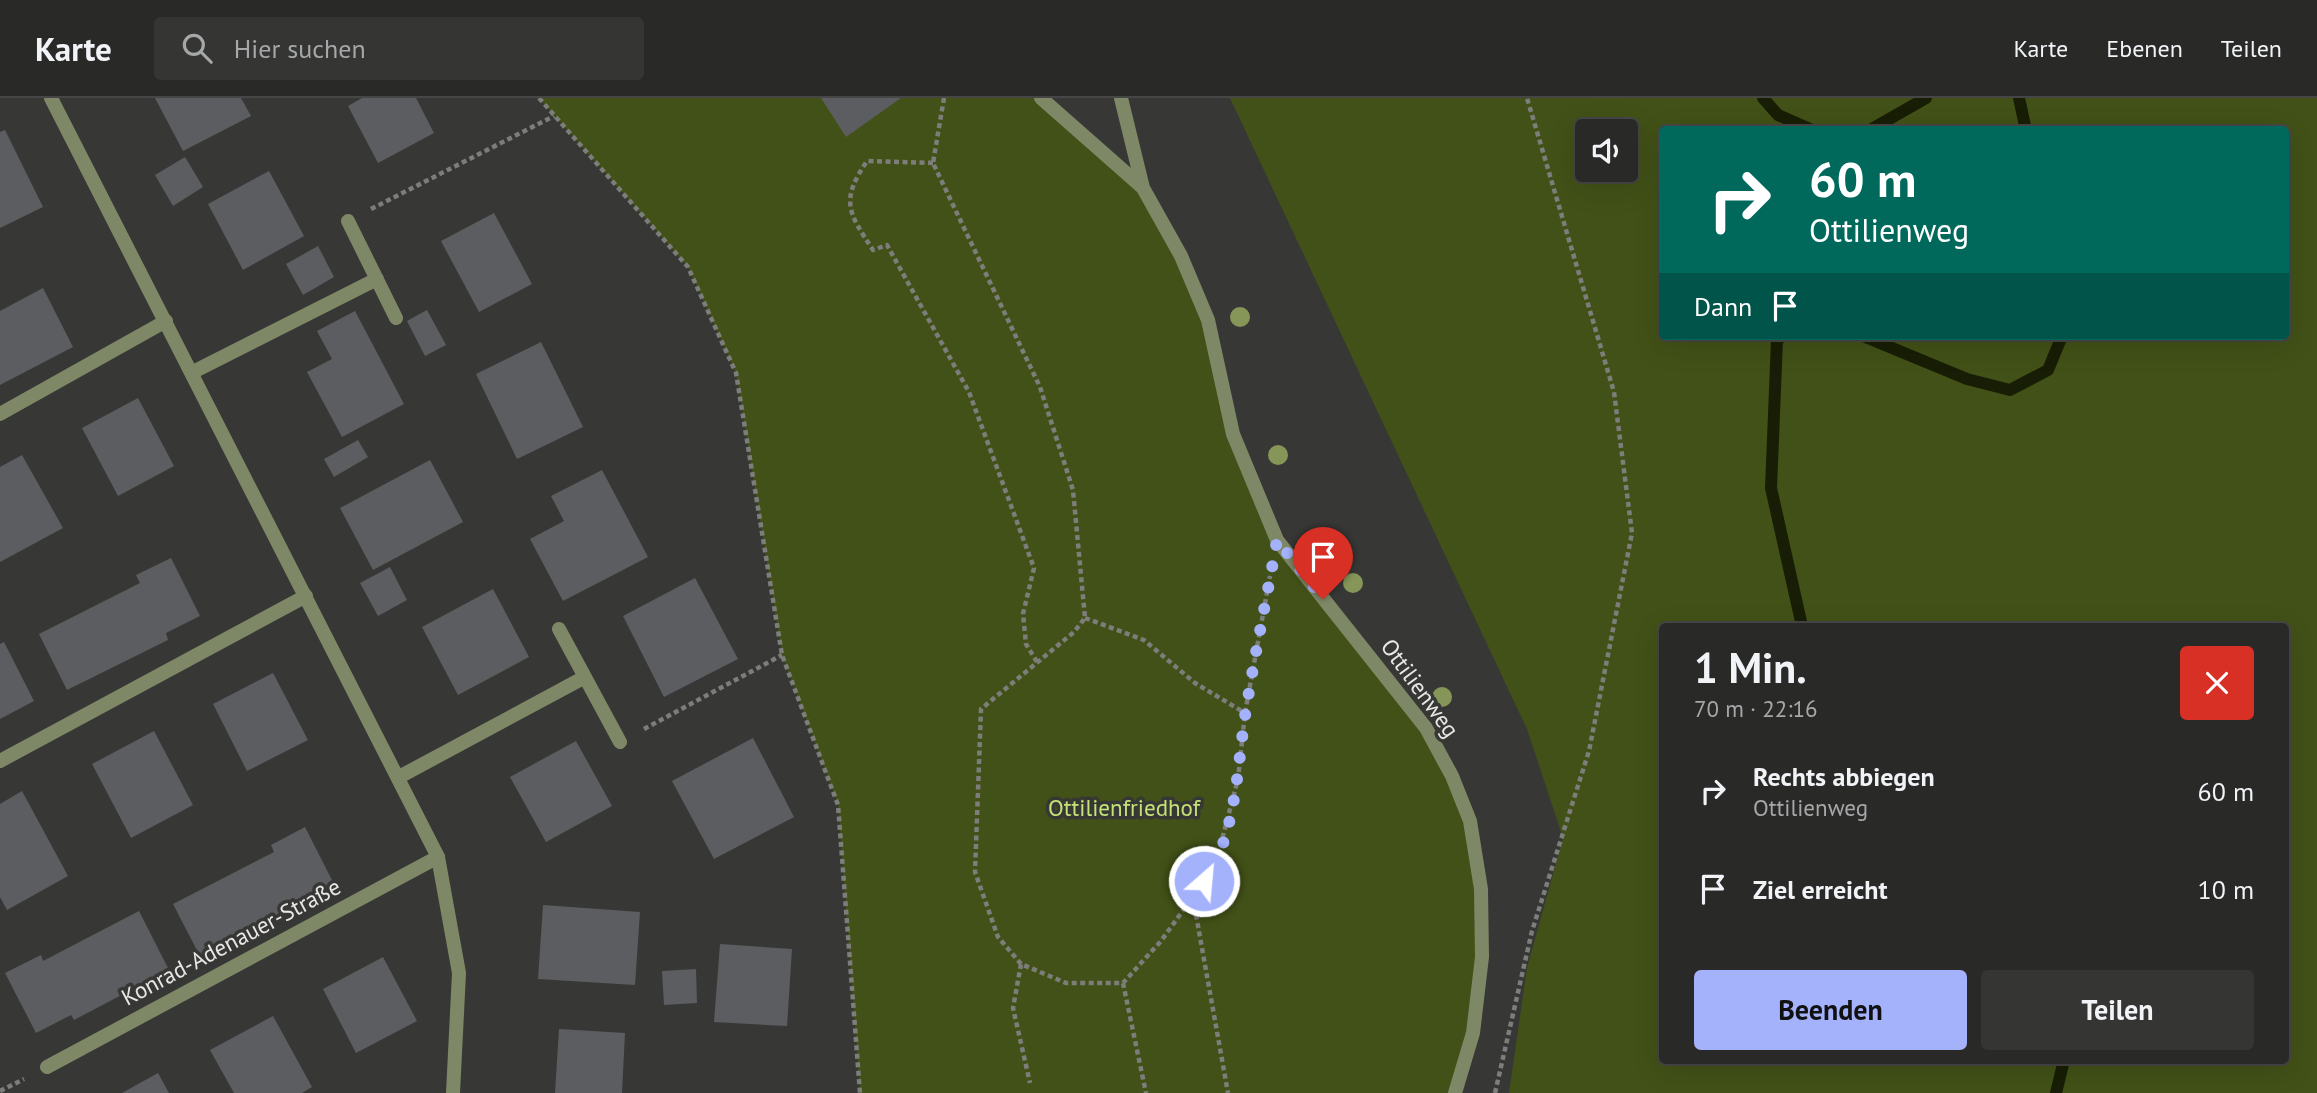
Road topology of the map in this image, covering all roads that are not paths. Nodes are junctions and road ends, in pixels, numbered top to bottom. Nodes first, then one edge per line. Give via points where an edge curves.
1 (51, 98) edge
2 (1041, 98) edge
3 (1121, 98) edge
4 (1143, 188) junction
5 (348, 221) road end
6 (377, 279) junction
7 (396, 318) dead end
8 (166, 321) junction
9 (193, 372) junction
10 (0, 414) edge
11 (306, 596) junction
12 (559, 629) dead end
13 (585, 677) junction
14 (620, 742) road end
15 (0, 761) edge
16 (399, 778) junction
17 (438, 857) junction
18 (47, 1067) dead end
19 (453, 1093) edge
20 (1455, 1093) edge

1 - 8 street
2 - 4 street, Ottilienweg
3 - 4 street, Ottilienweg
4 - 20 street, Ottilienweg via 1181,256 1208,320 1233,434 1277,540 1426,728 1470,821 1481,889 1482,957 1473,1033
5 - 6 street
6 - 7 street
6 - 9 street
8 - 9 street
8 - 10 street
9 - 11 street
11 - 15 street
11 - 16 street
12 - 13 street
13 - 14 street
13 - 16 street
16 - 17 street
17 - 18 street, Konrad-Adenauer-Straße
17 - 19 street via 459,973

